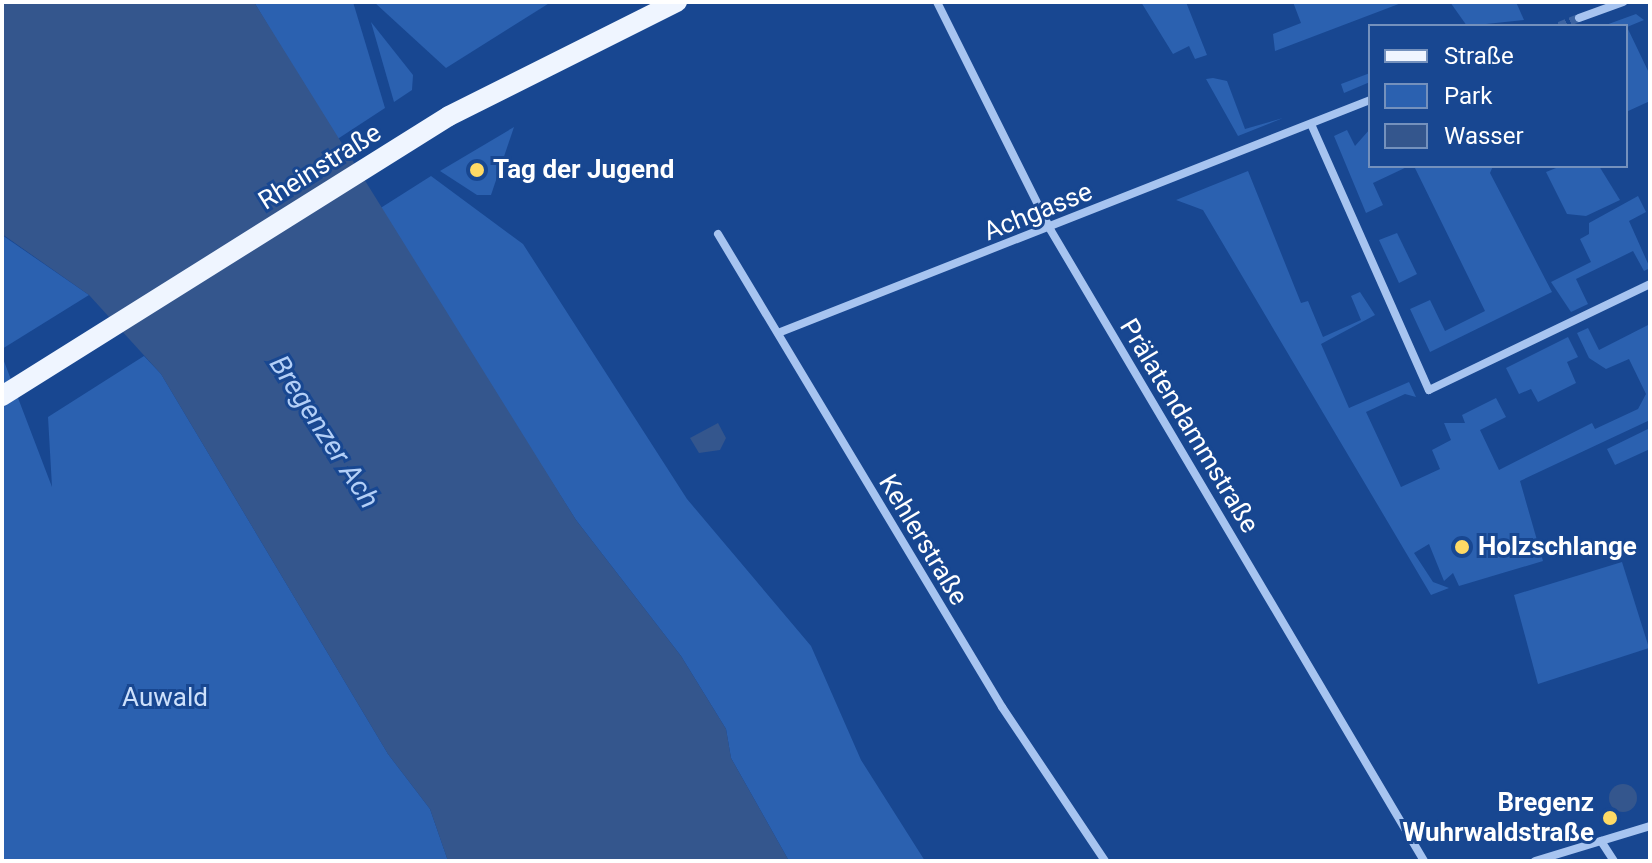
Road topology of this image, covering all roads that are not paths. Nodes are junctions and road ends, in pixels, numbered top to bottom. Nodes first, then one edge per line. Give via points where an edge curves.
1 (677, 2) edge
2 (937, 2) edge
3 (1623, 2) edge
4 (1579, 18) dead end
5 (1368, 101) edge
6 (1311, 124) junction
7 (1050, 229) junction
8 (718, 234) dead end
9 (1650, 284) edge
10 (778, 333) junction
11 (7, 393) edge
12 (1650, 826) edge
13 (1601, 841) junction
14 (1105, 861) edge
15 (1424, 861) edge
16 (1535, 861) edge
17 (1614, 861) edge

1 - 11 main road, Rheinstraße via 424,132
2 - 7 street, Prälatendammstraße
3 - 4 street
5 - 6 street, Achgasse
6 - 7 street, Achgasse
6 - 9 street via 1429,390
7 - 10 street, Achgasse
7 - 15 street, Prälatendammstraße
8 - 10 street, Kehlerstraße
10 - 14 street, Kehlerstraße via 994,694
12 - 13 street
13 - 16 street
13 - 17 street

